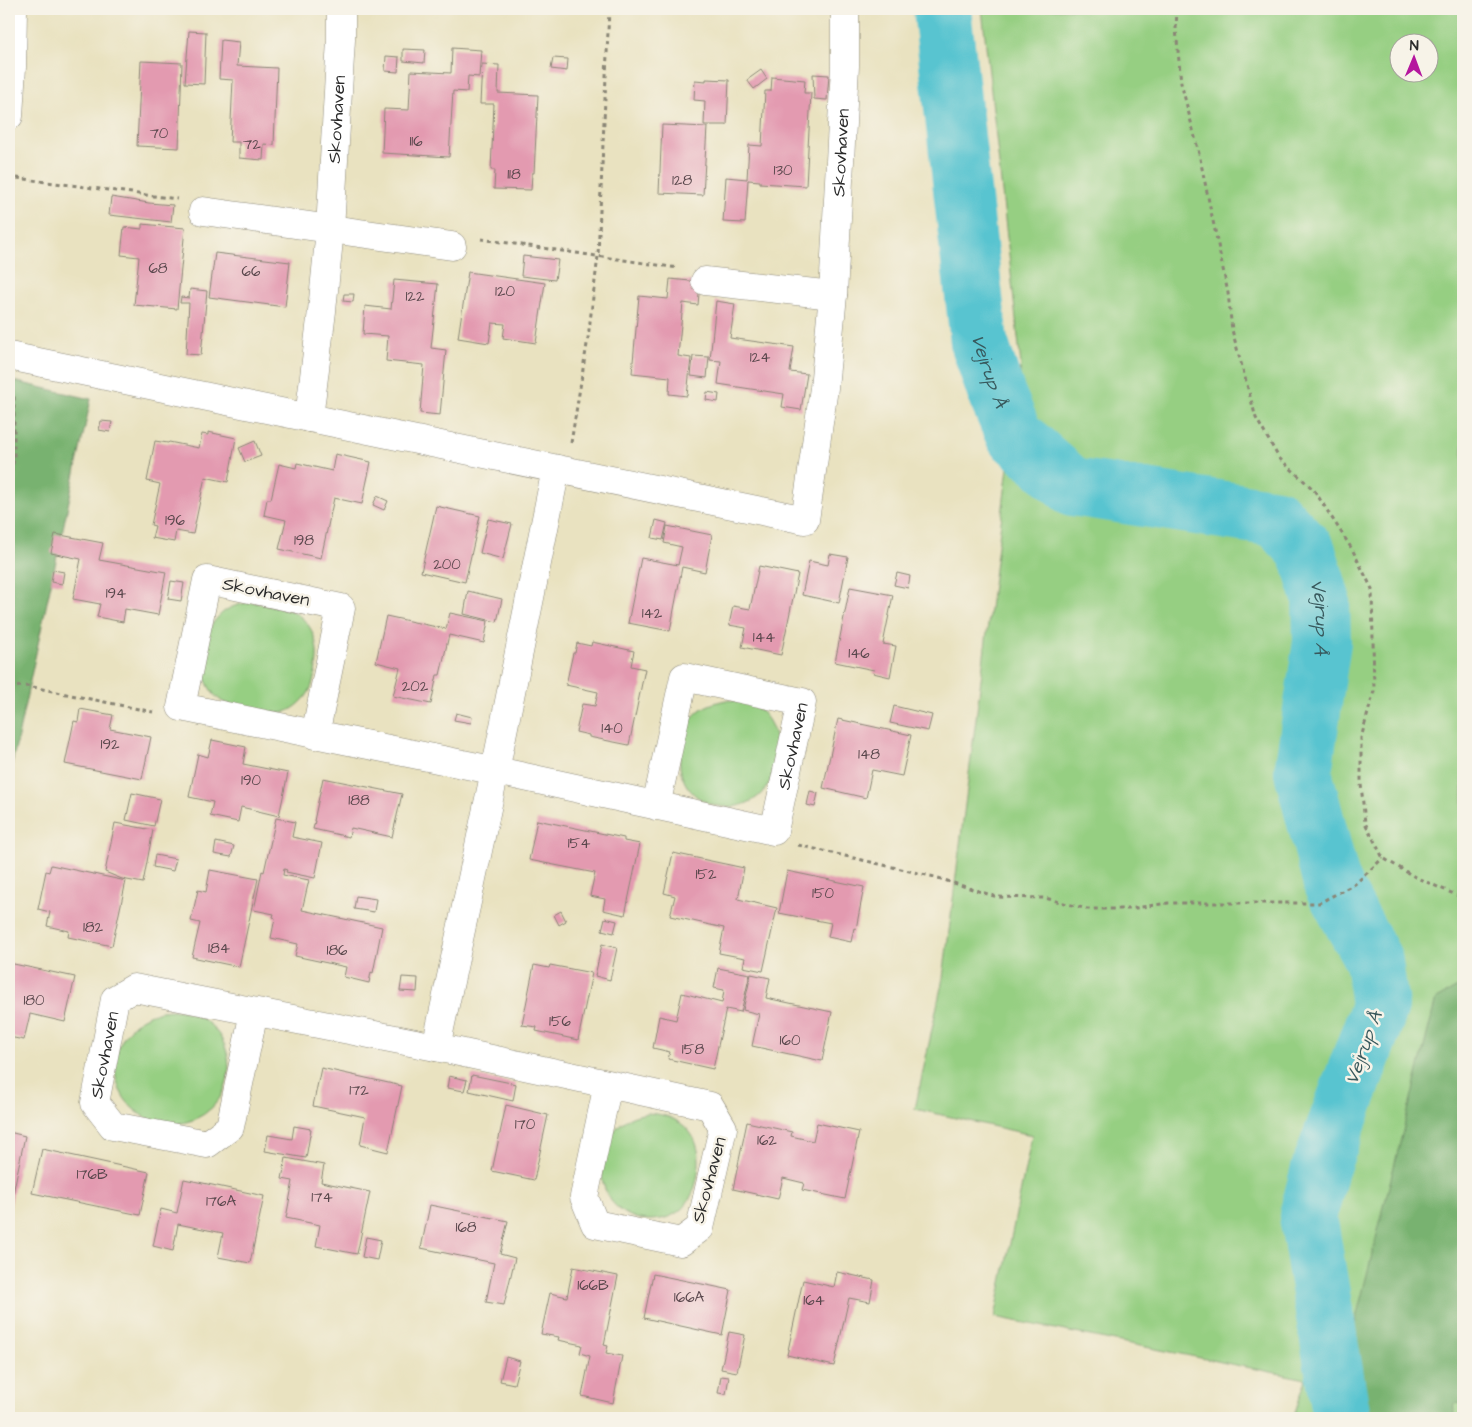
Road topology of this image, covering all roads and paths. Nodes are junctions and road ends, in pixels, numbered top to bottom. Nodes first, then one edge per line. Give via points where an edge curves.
1 (13, 9) edge
2 (341, 9) edge
3 (609, 9) edge
4 (845, 9) edge
5 (1177, 9) edge
6 (9, 116) edge
7 (9, 176) edge
8 (203, 211) joint
9 (330, 229) junction
10 (452, 246) joint
11 (598, 256) junction
12 (705, 281) joint
13 (833, 295) junction
14 (9, 356) edge
15 (9, 387) edge
16 (310, 418) junction
17 (556, 469) junction
18 (9, 488) edge
19 (9, 687) edge
20 (181, 707) junction
21 (315, 734) junction
22 (496, 770) junction
23 (656, 806) junction
24 (774, 831) junction
25 (1384, 858) junction
26 (1463, 898) edge
27 (254, 1012) junction
28 (436, 1047) junction
29 (608, 1084) junction

1 - 6 street
2 - 9 street, Skovhaven
3 - 11 path
4 - 13 street, Skovhaven
5 - 25 path via 1181,84 1228,293 1232,330 1256,418 1279,458 1314,490 1352,549 1372,588 1374,692 1360,738 1361,784 1365,823
7 - 8 path via 197,202
8 - 9 street
9 - 10 street
9 - 16 street, Skovhaven
10 - 11 path via 458,236
11 - 12 path via 700,271
11 - 17 path via 570,444
12 - 13 street
13 - 17 street, Skovhaven via 824,388 805,520
14 - 16 street, Skovhaven
15 - 18 path via 14,395 14,459
16 - 17 street, Skovhaven
17 - 22 street
19 - 20 path via 28,686 164,714
20 - 21 street
20 - 21 street, Skovhaven via 207,580 341,608
21 - 22 street
22 - 23 street
22 - 28 street
23 - 24 street
23 - 24 street, Skovhaven via 684,677 802,702
24 - 25 path via 794,844 935,877 997,896 1045,898 1087,909 1129,909 1168,903 1319,903 1355,884
25 - 26 path via 1415,877
27 - 27 street, Skovhaven via 134,988 115,999 95,1103 113,1126 207,1144 230,1127
27 - 28 street, Skovhaven
28 - 29 street, Skovhaven
29 - 29 street, Skovhaven via 710,1106 723,1128 700,1228 681,1242 595,1224 584,1198

